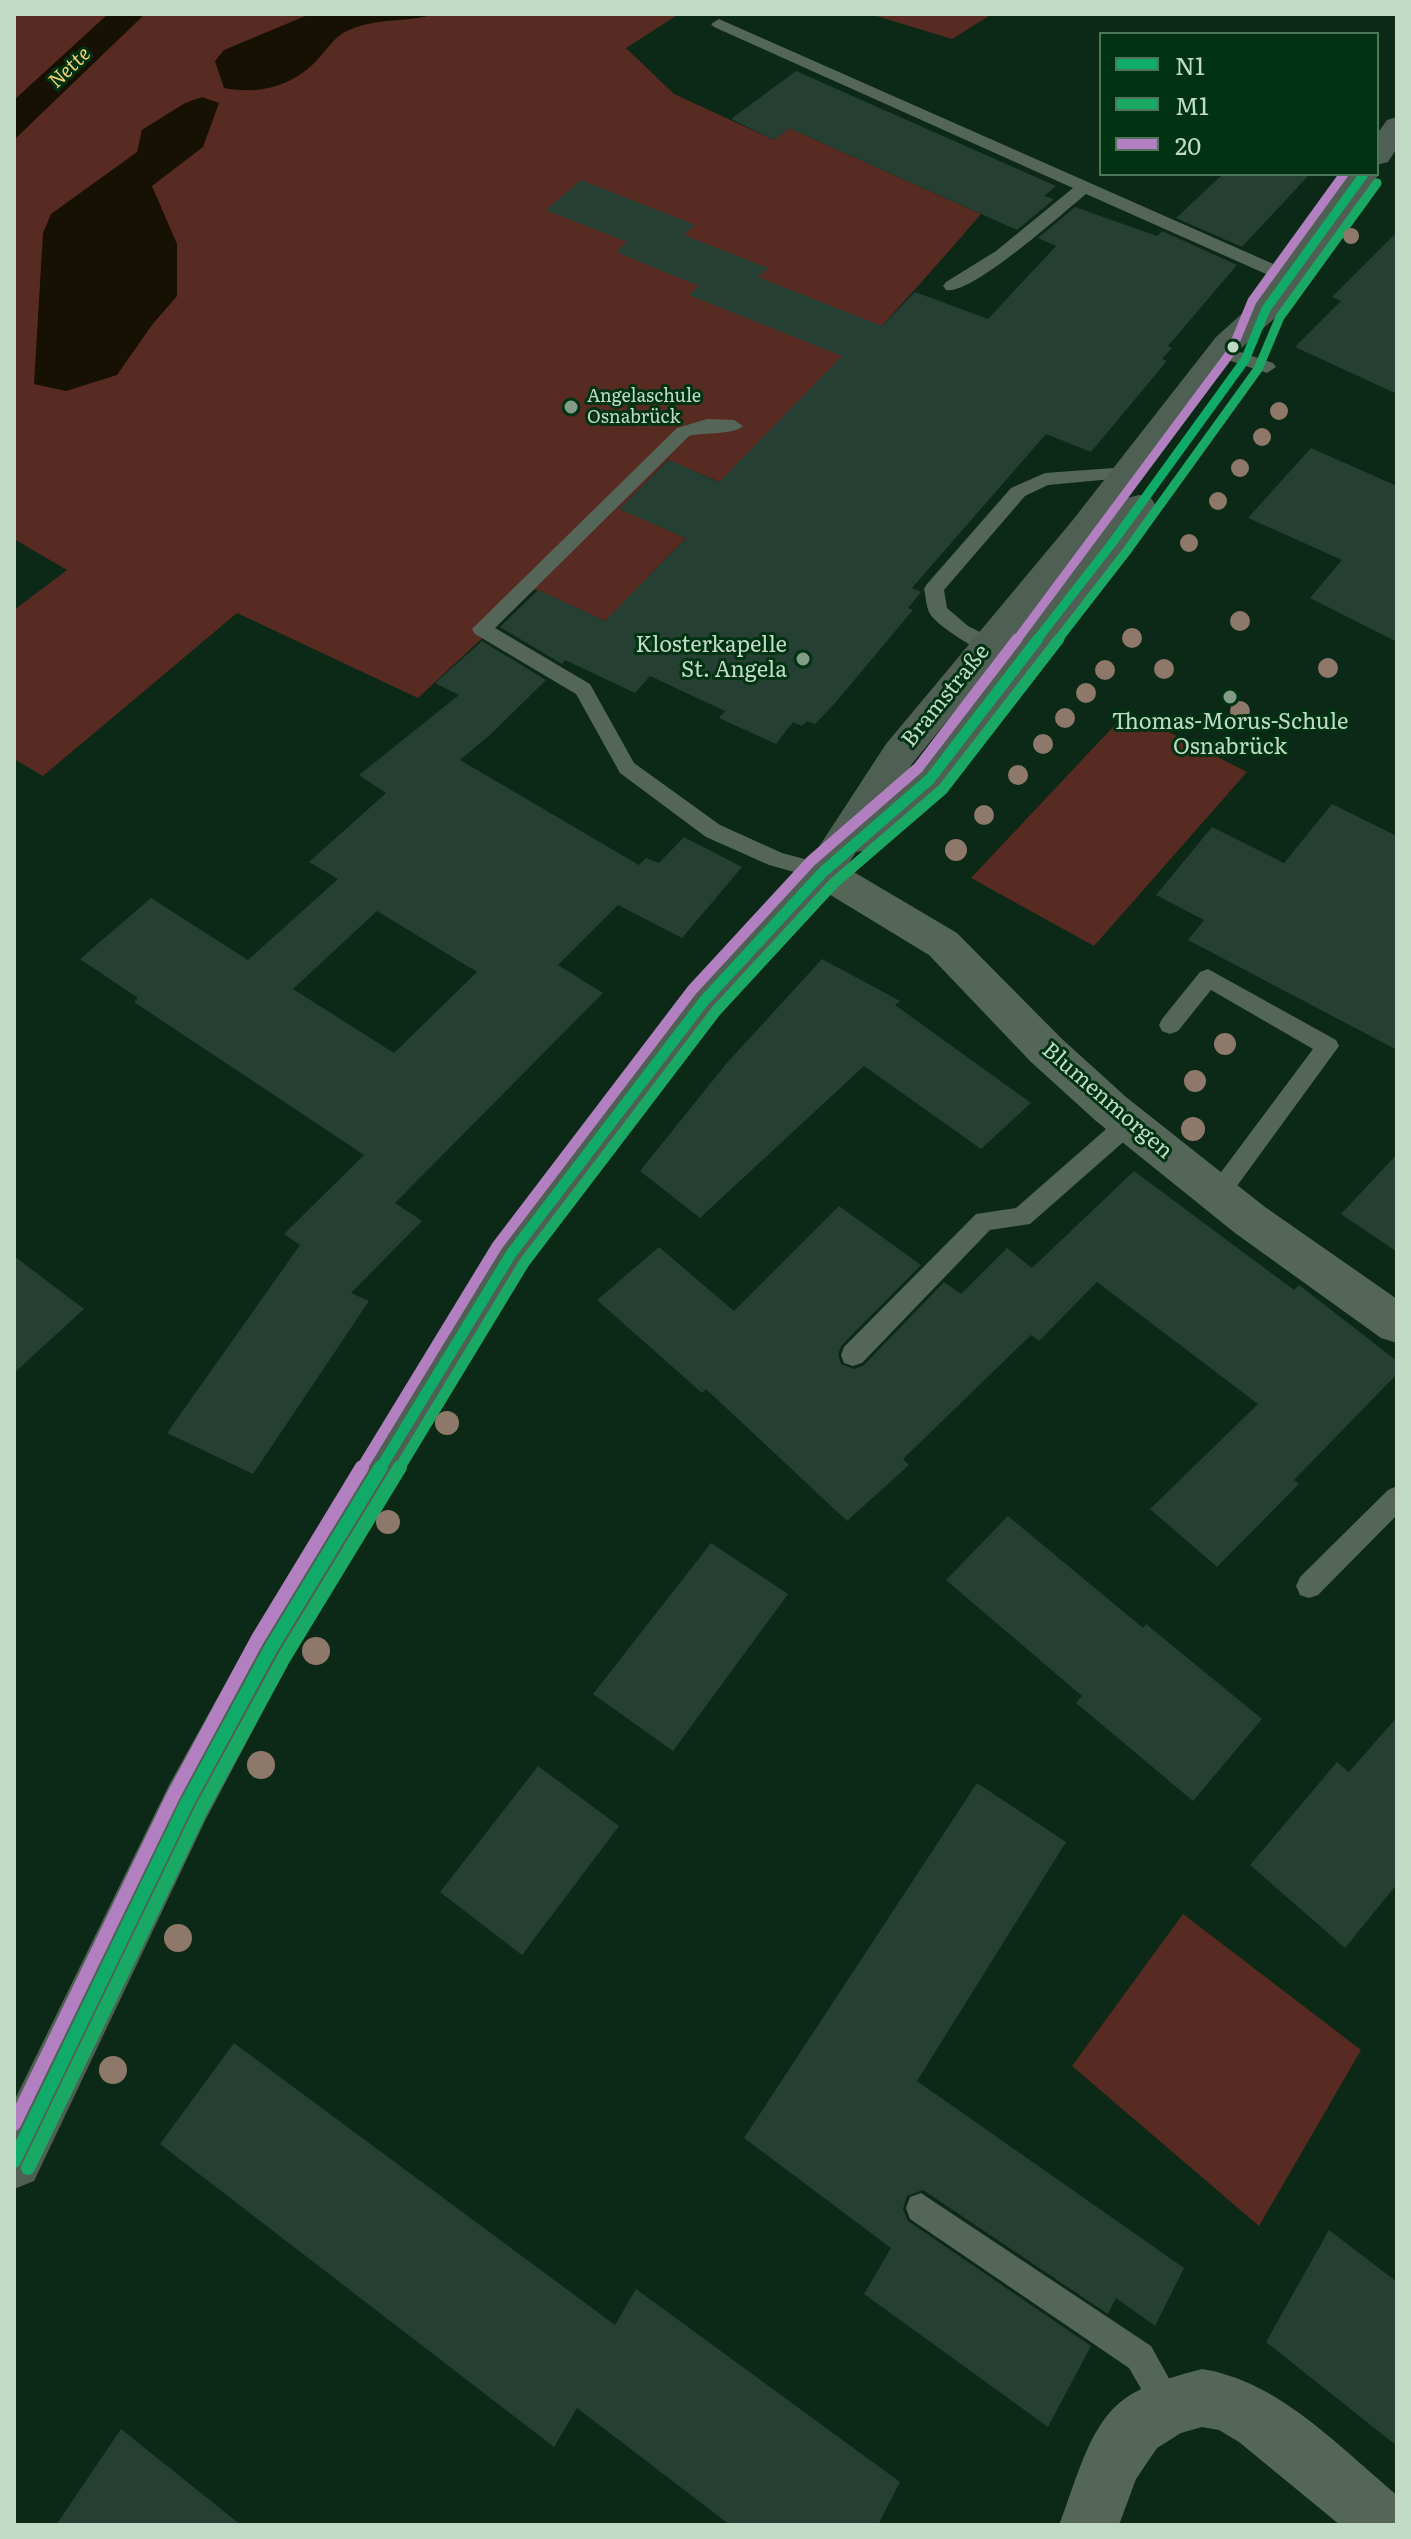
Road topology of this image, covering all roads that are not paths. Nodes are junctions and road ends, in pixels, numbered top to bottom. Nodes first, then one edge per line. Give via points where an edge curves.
1 (719, 24) dead end
2 (1397, 126) edge
3 (1379, 153) edge
4 (1363, 176) edge
5 (1083, 188) junction
6 (1290, 278) junction
7 (952, 286) dead end
8 (1244, 360) junction
9 (734, 426) dead end
10 (1127, 473) junction
11 (986, 645) junction
12 (1020, 661) junction
13 (823, 872) junction
14 (1170, 1025) dead end
15 (1129, 1123) junction
16 (1218, 1194) junction
17 (1397, 1324) edge
18 (853, 1355) dead end
19 (1397, 1498) edge
20 (1309, 1586) dead end
21 (14, 2161) edge
22 (921, 2208) dead end
23 (1169, 2407) junction
24 (1089, 2525) edge
25 (1387, 2525) edge

1 - 5 lane
2 - 3 street
4 - 6 street, Bramstraße
5 - 6 lane
5 - 7 lane via 1002,255
6 - 8 street, Bramstraße via 1266,309
8 - 10 street, Bramstraße
8 - 12 street, Bramstraße
9 - 13 lane via 707,425 683,432 482,629 583,689 627,768 713,831 776,859
10 - 11 street, Bramstraße
10 - 11 lane via 1045,479 1018,492 934,589 938,611
11 - 12 lane
11 - 13 street, Bramstraße via 899,754
12 - 13 street, Bramstraße via 930,779
13 - 15 street, Blumenmorgen via 943,944 1046,1050
13 - 21 street, Bramstraße via 704,1001 511,1254 271,1648 187,1803
14 - 16 lane via 1208,978 1328,1046
15 - 16 street, Blumenmorgen
15 - 18 lane via 1022,1217 984,1221
16 - 17 street, Blumenmorgen
19 - 20 lane
22 - 23 lane via 1140,2357
23 - 24 street via 1136,2427 1113,2461
23 - 25 street via 1202,2398 1227,2402 1260,2421

